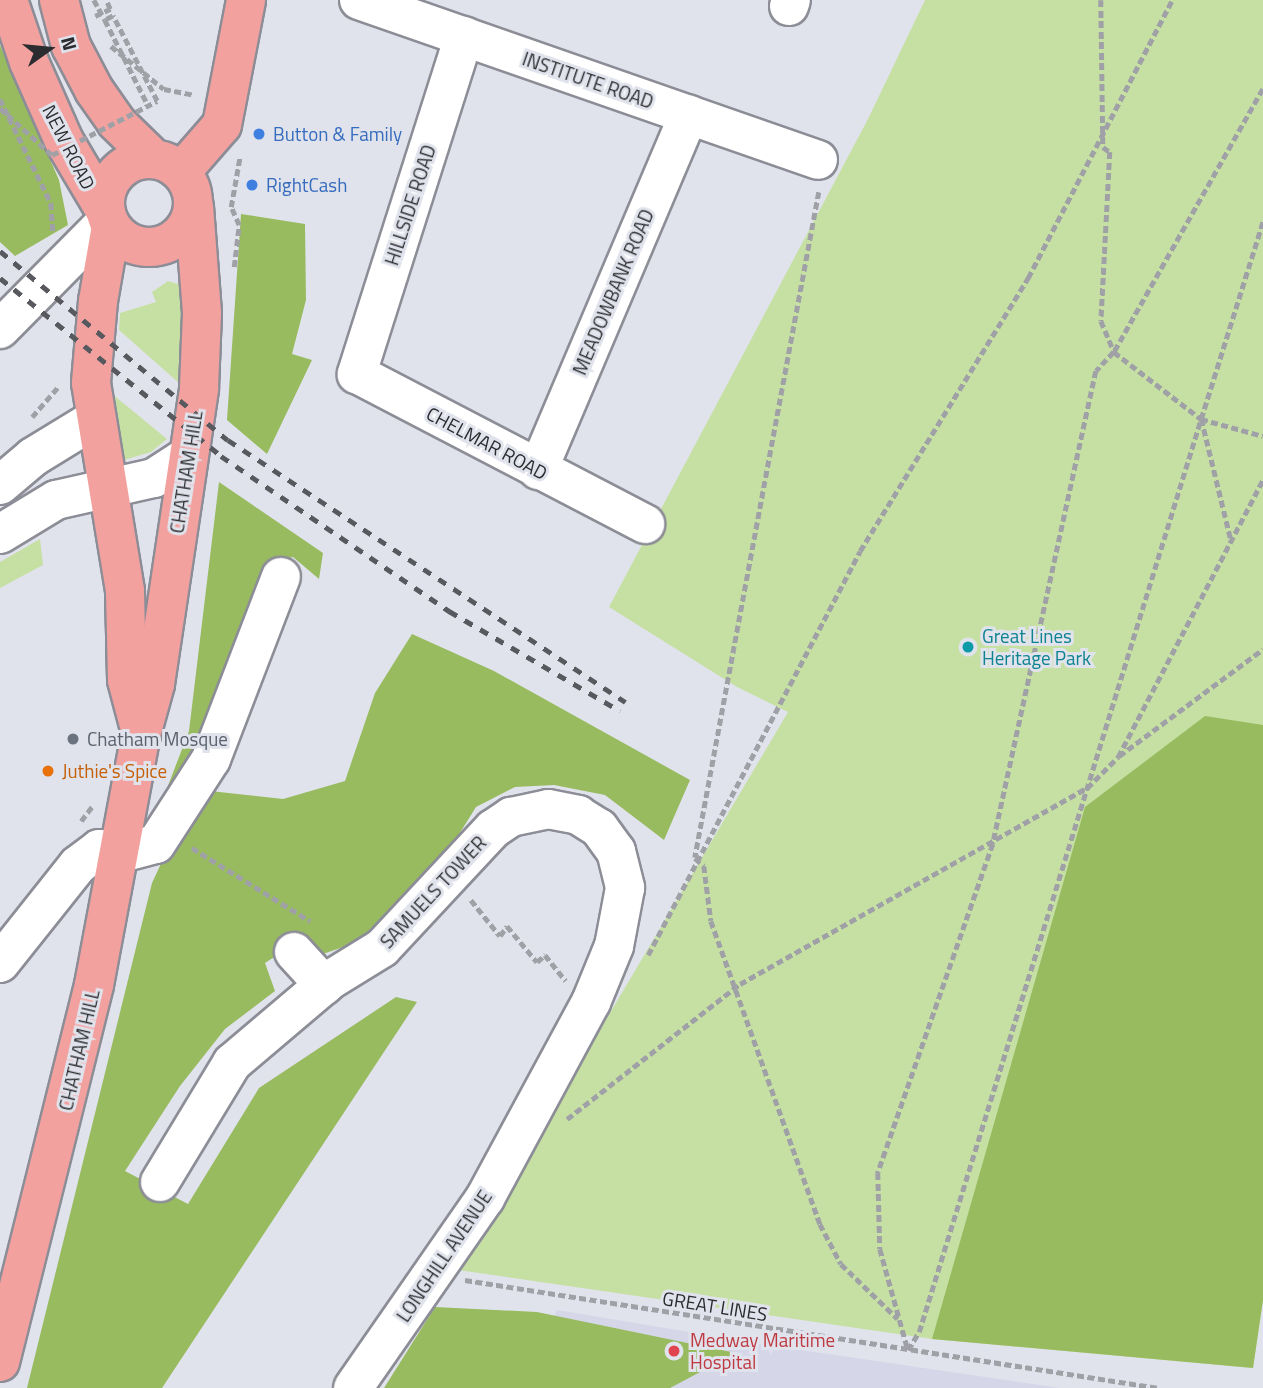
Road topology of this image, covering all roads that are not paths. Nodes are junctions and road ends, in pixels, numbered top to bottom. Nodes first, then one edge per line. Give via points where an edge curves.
1 (8, 0) edge
2 (246, 0) edge
3 (359, 0) edge
4 (74, 9) edge
5 (464, 36) junction
6 (689, 115) junction
7 (818, 160) road end
8 (176, 179) junction
9 (108, 219) junction
10 (0, 329) edge
11 (357, 374) joint
12 (95, 419) junction
13 (188, 456) junction
14 (538, 470) junction
15 (0, 485) edge
16 (107, 489) junction
17 (632, 517) dead end
18 (0, 534) edge
19 (281, 577) dead end
20 (141, 736) junction
21 (131, 850) junction
22 (304, 938) road end
23 (0, 963) edge
24 (324, 985) junction
25 (548, 1120) joint
26 (160, 1182) dead end
27 (1, 1350) edge
28 (353, 1388) edge

1 - 9 main road, NEW ROAD via 47,104
2 - 8 main road via 222,125
3 - 5 street, INSTITUTE ROAD
4 - 8 main road via 65,31 89,82 116,122
5 - 6 street, INSTITUTE ROAD
5 - 11 street, HILLSIDE ROAD
6 - 7 street, INSTITUTE ROAD
6 - 14 street, MEADOWBANK ROAD
8 - 9 main road via 133,161 116,173 106,192
8 - 9 main road via 180,235 155,247 128,242
8 - 13 main road, CHATHAM HILL via 202,348
9 - 10 street
9 - 12 main road, CHATHAM HILL via 91,383
11 - 14 street, CHELMAR ROAD
12 - 15 street via 33,457
12 - 16 main road, CHATHAM HILL
13 - 16 street via 154,478
13 - 20 main road, CHATHAM HILL via 155,684
14 - 17 street, CHELMAR ROAD
16 - 18 street via 56,500
16 - 20 main road, CHATHAM HILL via 125,591 127,680
19 - 21 street via 211,759
20 - 21 main road, CHATHAM HILL
21 - 23 street via 99,849 78,864
21 - 27 main road, CHATHAM HILL
22 - 24 street
24 - 25 street, SAMUELS TOWER via 382,948 416,917 450,874 501,823 544,809 587,818 608,838 619,859 625,892 614,946
24 - 26 street, SAMUELS TOWER via 228,1068
25 - 28 street, LONGHILL AVENUE

